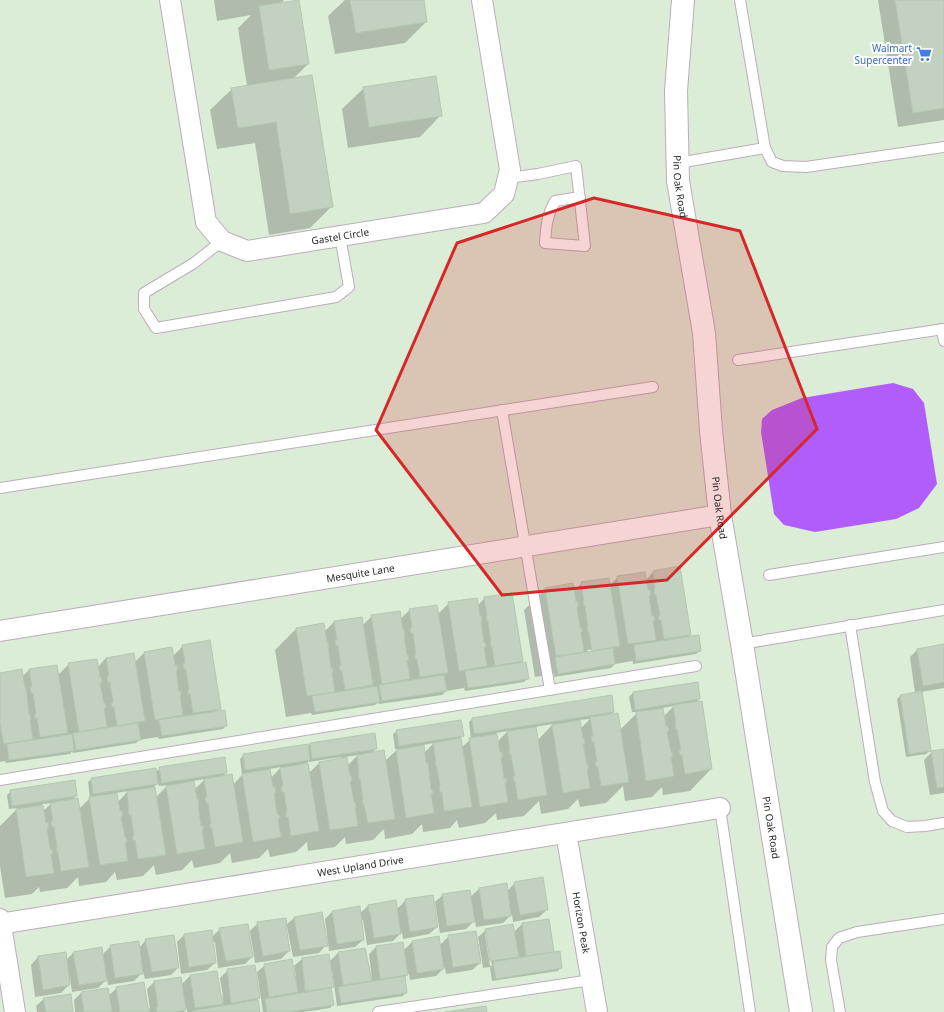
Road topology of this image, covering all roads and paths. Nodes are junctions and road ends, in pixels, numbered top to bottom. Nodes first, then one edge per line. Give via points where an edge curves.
1 (170, 0) edge
2 (482, 0) edge
3 (683, 0) edge
4 (740, 0) edge
5 (944, 147) edge
6 (765, 148) junction
7 (678, 163) junction
8 (508, 178) junction
9 (580, 197) junction
10 (340, 236) junction
11 (222, 241) junction
12 (943, 329) edge
13 (944, 341) edge
14 (738, 360) dead end
15 (652, 387) dead end
16 (502, 410) junction
17 (0, 488) edge
18 (720, 516) junction
19 (526, 547) junction
20 (944, 547) edge
21 (769, 575) dead end
22 (944, 610) edge
23 (850, 625) junction
24 (0, 631) edge
25 (742, 644) junction
26 (696, 666) dead end
27 (550, 690) junction
28 (0, 780) edge
29 (720, 808) joint
30 (944, 823) edge
31 (566, 833) junction
32 (944, 919) edge
33 (0, 922) edge
34 (591, 980) junction
35 (15, 1012) edge
36 (378, 1012) edge
37 (597, 1012) edge
38 (750, 1012) edge
39 (801, 1012) edge
40 (840, 1012) edge

1 - 11 street, Gastel Circle via 206,222
2 - 8 street, Gastel Circle via 510,170
3 - 7 street, Pin Oak Road via 676,91
4 - 6 lane
5 - 6 lane via 806,167 783,166 772,162
6 - 7 lane
7 - 18 street, Pin Oak Road via 678,181 704,333
8 - 9 lane via 576,166
8 - 10 street, Gastel Circle via 504,194 484,212
9 - 9 lane via 585,246 545,243 549,211 555,201
10 - 11 street, Gastel Circle via 247,251
10 - 11 lane via 350,287 336,297 156,328 144,309 144,293 194,263
12 - 13 lane
12 - 14 lane
15 - 16 lane
16 - 17 lane
16 - 19 lane
18 - 19 street, Mesquite Lane
18 - 25 street, Pin Oak Road
19 - 24 street, Mesquite Lane
19 - 27 lane
20 - 21 lane
22 - 23 lane
23 - 25 lane
23 - 30 lane via 875,782 884,811 892,821 907,827
25 - 39 street, Pin Oak Road
26 - 27 lane
27 - 28 lane
29 - 31 street, West Upland Drive
29 - 38 lane
31 - 33 street, West Upland Drive
31 - 34 street, Horizon Peak
32 - 40 lane via 858,932 839,938 832,947 831,960
33 - 35 street
34 - 36 lane
34 - 37 street, Horizon Peak

